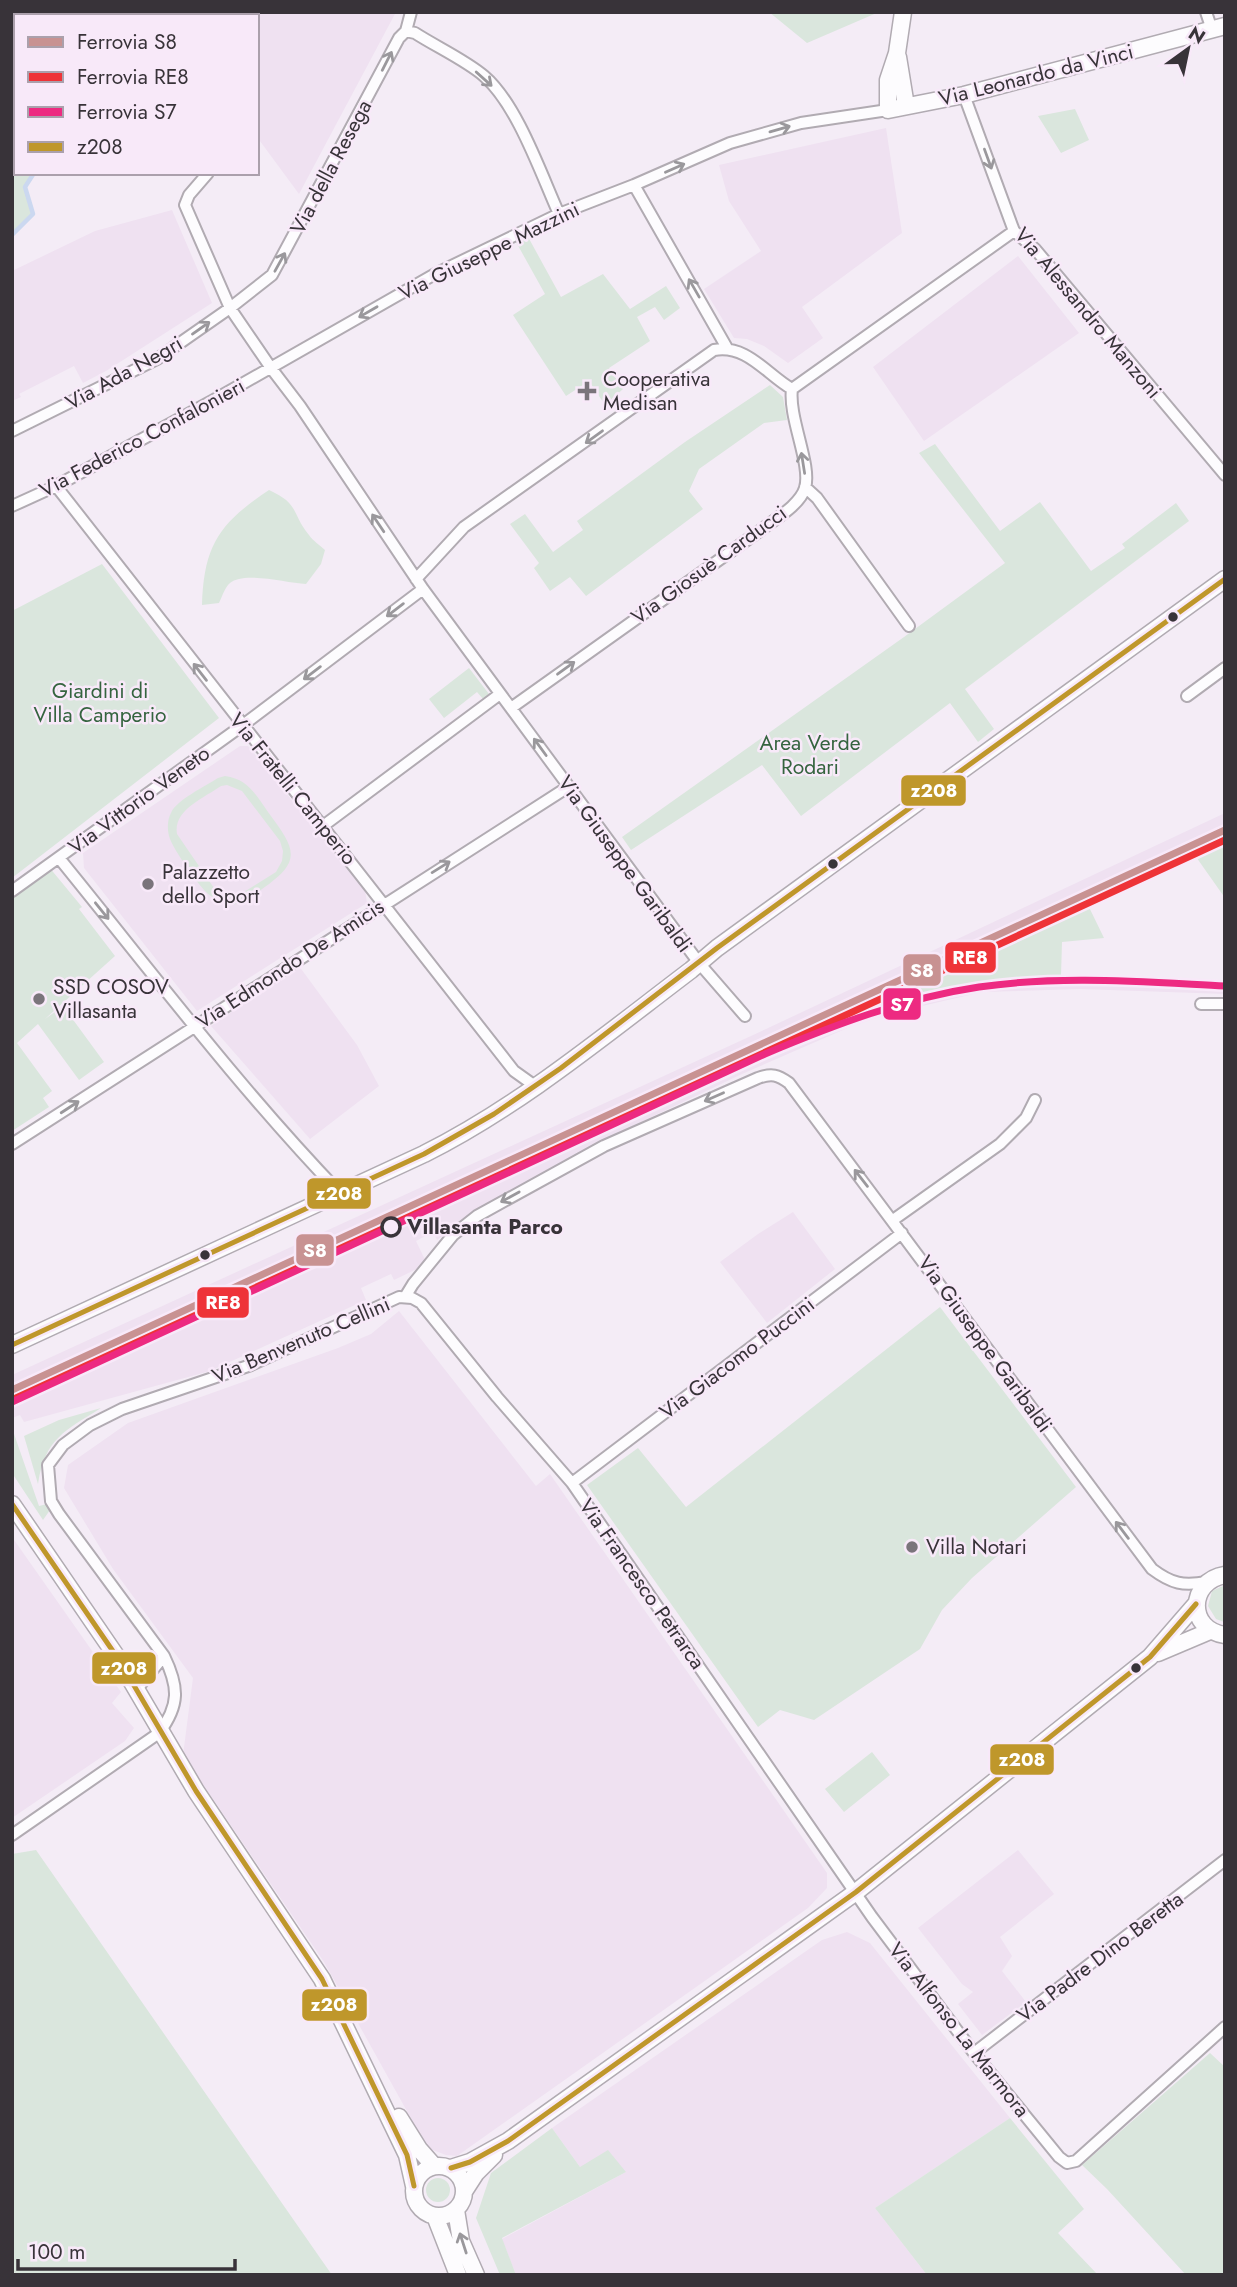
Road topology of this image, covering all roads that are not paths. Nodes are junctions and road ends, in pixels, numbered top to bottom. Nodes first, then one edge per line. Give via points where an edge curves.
1 (411, 12) edge
2 (904, 12) edge
3 (1206, 12) edge
4 (1218, 28) edge
5 (406, 32) junction
6 (897, 53) junction
7 (964, 95) junction
8 (906, 106) junction
9 (888, 110) junction
10 (206, 175) edge
11 (634, 185) junction
12 (559, 214) junction
13 (1014, 231) junction
14 (230, 308) junction
15 (727, 348) junction
16 (271, 368) junction
17 (792, 389) junction
18 (12, 430) edge
19 (1225, 475) edge
20 (56, 486) junction
21 (805, 487) junction
22 (12, 506) edge
23 (1225, 579) edge
24 (420, 584) junction
25 (909, 626) dead end
26 (1225, 668) edge
27 (500, 694) junction
28 (1186, 696) dead end
29 (511, 708) junction
30 (243, 725) junction
31 (568, 787) junction
32 (323, 826) junction
33 (59, 858) junction
34 (12, 891) edge
35 (383, 904) junction
36 (699, 963) junction
37 (1201, 1004) dead end
38 (1225, 1004) edge
39 (746, 1016) dead end
40 (195, 1025) junction
41 (778, 1075) joint
42 (535, 1086) junction
43 (1035, 1100) dead end
44 (12, 1143) edge
45 (340, 1193) junction
46 (893, 1220) junction
47 (902, 1233) junction
48 (405, 1297) junction
49 (12, 1345) edge
50 (572, 1483) junction
51 (12, 1503) edge
52 (1225, 1575) edge
53 (1207, 1582) junction
54 (1196, 1604) junction
55 (1217, 1633) edge
56 (164, 1656) junction
57 (1150, 1657) junction
58 (135, 1690) junction
59 (159, 1733) junction
60 (12, 1835) edge
61 (1225, 1860) edge
62 (856, 1892) junction
63 (1225, 2026) edge
64 (358, 2051) junction
65 (974, 2053) junction
66 (508, 2141) junction
67 (434, 2166) junction
68 (451, 2168) junction
69 (414, 2186) junction
70 (465, 2190) junction
71 (456, 2210) junction
72 (435, 2216) junction
73 (458, 2275) edge
74 (476, 2275) edge

1 - 5 street, Via della Resega
2 - 6 street
3 - 4 street
4 - 7 street, Via Leonardo da Vinci
5 -> 12 street via 415,33 484,76 500,95
14 -> 5 street, Via della Resega via 272,275 398,38
6 - 8 street
6 - 9 street via 888,80
7 - 8 street, Via Leonardo da Vinci
7 -> 13 street, Via Alessandro Manzoni
8 - 9 street, Via Leonardo da Vinci
11 -> 9 street, Via Giuseppe Mazzini via 730,143 801,123
10 - 14 street via 185,205
11 - 12 street, Via Giuseppe Mazzini
15 -> 11 street
12 -> 16 street, Via Giuseppe Mazzini via 435,274
13 - 17 street
13 - 19 street, Via Alessandro Manzoni via 1035,248
14 - 16 street
18 -> 14 street, Via Ada Negri via 157,359
15 - 17 street via 750,357
15 -> 24 street, Via Vittorio Veneto via 714,350 464,527
16 - 20 street, Via Federico Confalonieri
24 -> 16 street
21 -> 17 street, Via Giosuè Carducci
20 - 22 street, Via Federico Confalonieri
30 -> 20 street, Via Fratelli Camperio
21 - 25 street
29 -> 21 street, Via Giosuè Carducci via 761,530 797,500
23 - 36 street
24 - 27 street, Via Giuseppe Garibaldi
24 -> 30 street, Via Vittorio Veneto via 367,631
26 - 28 street
27 - 29 street, Via Giuseppe Garibaldi
27 - 32 street
31 -> 29 street, Via Giuseppe Garibaldi
30 - 32 street, Via Fratelli Camperio
30 - 33 street, Via Vittorio Veneto
35 -> 31 street, Via Edmondo De Amicis
31 - 36 street, Via Giuseppe Garibaldi
32 - 35 street, Via Fratelli Camperio
33 - 34 street, Via Vittorio Veneto
33 -> 40 street
35 - 40 street, Via Edmondo De Amicis
35 - 42 street, Via Fratelli Camperio via 518,1076
36 - 39 street, Via Giuseppe Garibaldi
36 - 42 street
37 - 38 street
44 -> 40 street, Via Edmondo De Amicis
40 - 45 street
46 -> 41 street, Via Giuseppe Garibaldi via 789,1083
41 -> 48 street, Via Benvenuto Cellini via 758,1078 604,1146 477,1216 453,1235
42 - 45 street via 451,1140
43 - 46 street via 1026,1118 1000,1144
45 - 49 street
46 - 47 street, Via Giuseppe Garibaldi
47 - 50 street, Via Giacomo Puccini
53 -> 47 street, Via Giuseppe Garibaldi via 1181,1584 1152,1569
48 - 50 street, Via Francesco Petrarca via 421,1303
48 - 56 street, Via Benvenuto Cellini via 251,1365 90,1424 62,1445 48,1465 49,1492 59,1514
50 - 62 street, Via Francesco Petrarca
51 - 58 street
52 - 53 street
53 - 54 street
54 - 55 street via 1200,1619
54 - 57 street
55 - 57 street
56 - 58 street
56 - 59 street, Via Benvenuto Cellini via 176,1696 174,1710
57 - 62 street
58 - 59 street
59 - 60 street
59 - 64 street via 322,1979
61 - 65 street, Via Padre Dino Beretta
62 - 65 street, Via Alfonso La Marmora
62 - 66 street
63 - 65 street, Via Alfonso La Marmora via 1076,2161 1067,2163
64 - 67 street
64 - 69 street via 407,2155
66 - 68 street
66 - 70 street
67 - 68 street
67 - 69 street via 422,2171
68 - 70 street
69 - 72 street via 418,2206
70 - 71 street
71 - 72 street
74 -> 71 street via 461,2242
72 - 73 street

